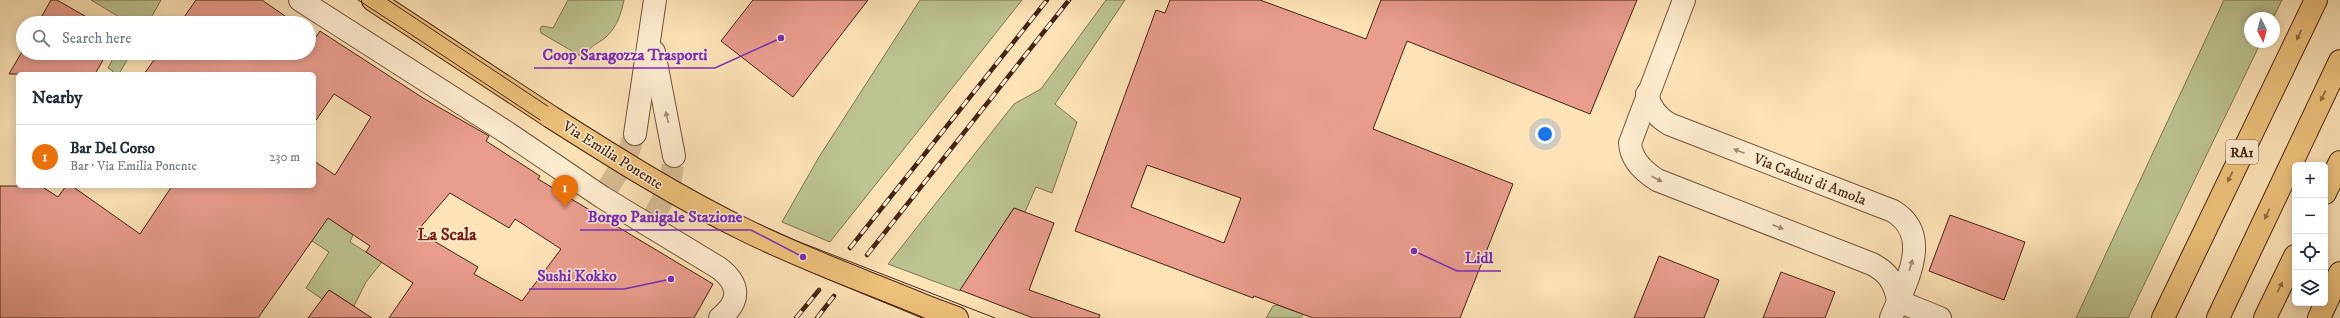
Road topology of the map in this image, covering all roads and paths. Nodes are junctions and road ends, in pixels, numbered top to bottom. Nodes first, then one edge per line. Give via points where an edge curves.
1 (300, 0) edge
2 (373, 0) edge
3 (655, 0) edge
4 (1684, 0) edge
5 (2316, 0) edge
6 (650, 29) junction
7 (2340, 61) edge
8 (1647, 94) junction
9 (635, 134) tunnel mouth
10 (674, 156) tunnel mouth
11 (2340, 162) edge
12 (2328, 187) edge
13 (2292, 262) edge
14 (2340, 273) edge
15 (1894, 310) edge
16 (2166, 312) edge
17 (720, 318) edge
18 (956, 318) edge
19 (1940, 318) edge
20 (2218, 318) edge
21 (2265, 318) edge
22 (2319, 318) edge

1 - 17 street via 506,132 651,220 728,274 736,289 735,298 732,307
2 - 18 main road, Via Emilia Ponente, bridge via 664,188 803,257
3 - 6 street
4 - 8 street
5 -> 16 main road, RA1
6 - 9 street
10 -> 6 street
7 -> 20 main road
8 -> 15 street via 1630,143 1634,159 1648,174 1657,180 1872,264 1887,273 1892,281
15 -> 8 street, Via Caduti di Amola via 1910,269 1915,246 1905,219 1893,211 1669,124 1660,118
11 - 12 main road
21 -> 13 main road
14 - 22 main road
15 - 19 street

